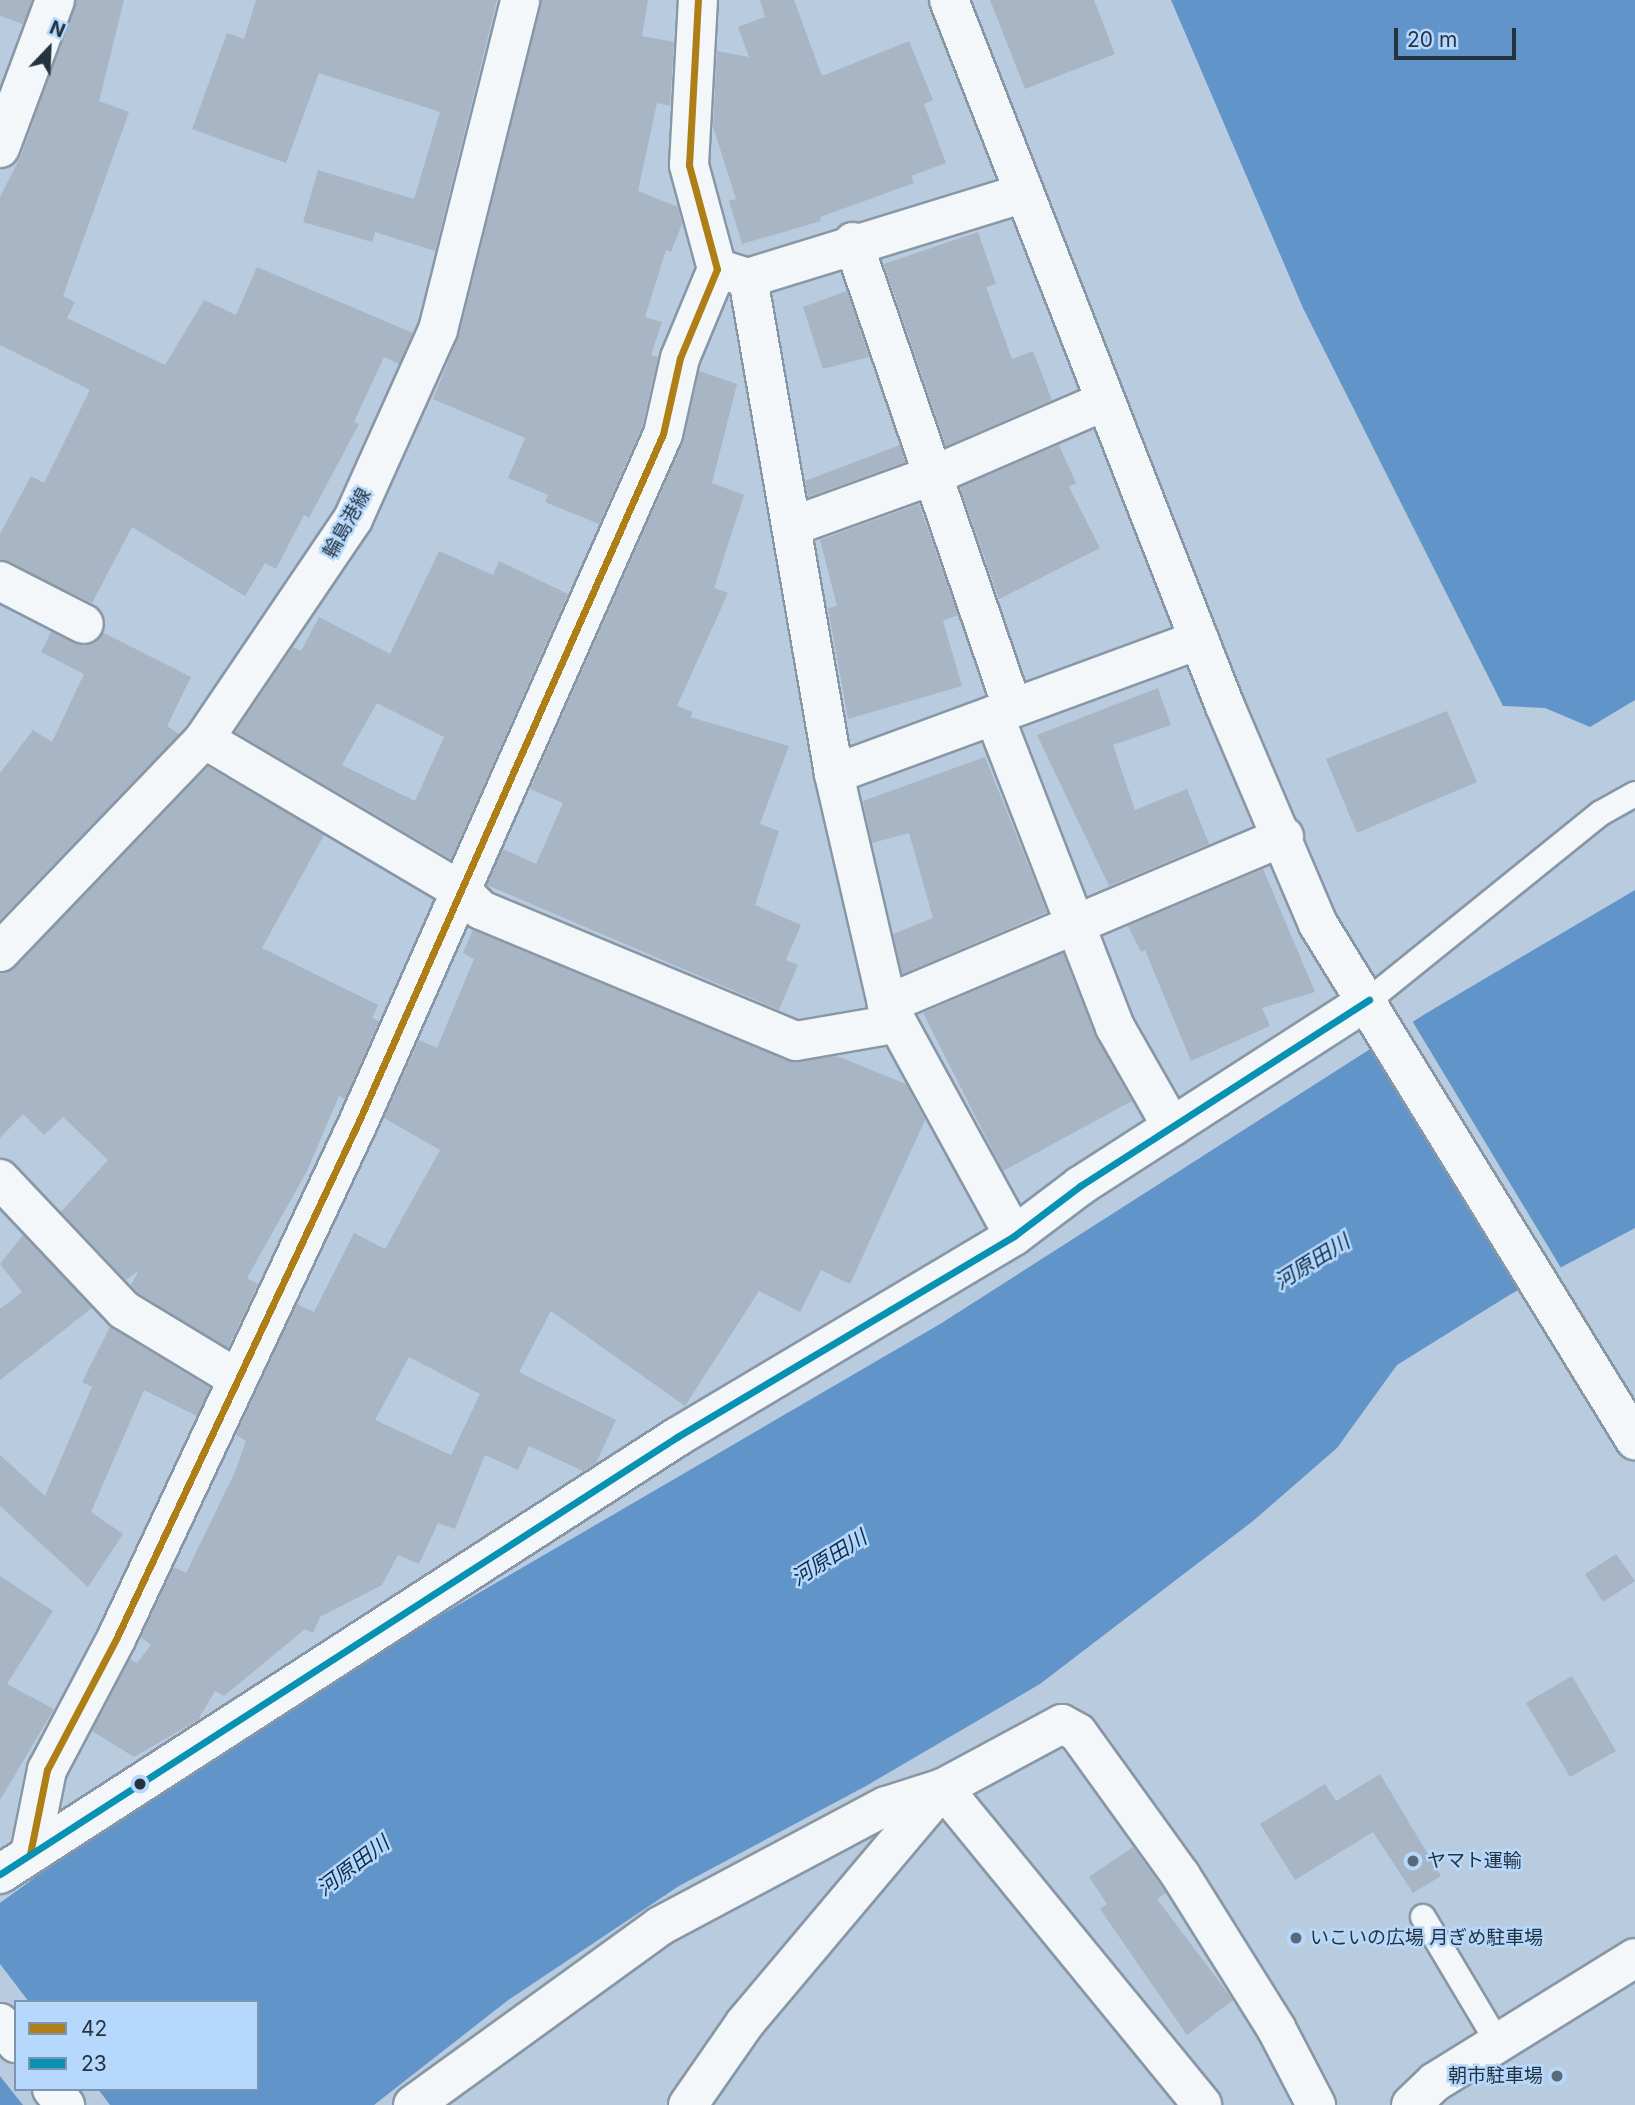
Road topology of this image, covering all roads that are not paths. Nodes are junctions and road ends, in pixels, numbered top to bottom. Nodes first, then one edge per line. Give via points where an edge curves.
1 (55, 0) edge
2 (520, 0) edge
3 (698, 0) edge
4 (949, 0) edge
5 (0, 148) edge
6 (1024, 193) junction
7 (853, 242) junction
8 (732, 273) junction
9 (1105, 401) junction
10 (934, 474) junction
11 (793, 526) junction
12 (0, 581) edge
13 (84, 624) dead end
14 (1199, 640) junction
15 (1003, 710) junction
16 (204, 739) junction
17 (834, 774) junction
18 (1635, 793) edge
19 (1284, 836) junction
20 (463, 892) junction
21 (1072, 925) junction
22 (0, 952) edge
23 (890, 1014) junction
24 (1379, 1016) junction
25 (1172, 1127) junction
26 (0, 1179) edge
27 (1014, 1236) junction
28 (238, 1379) junction
29 (1635, 1440) edge
30 (943, 1788) junction
31 (15, 1864) edge
32 (1423, 1917) dead end
33 (1635, 1958) edge
34 (0, 2023) edge
35 (14, 2040) edge
36 (1498, 2043) junction
37 (54, 2091) edge
38 (65, 2105) edge
39 (413, 2105) edge
40 (688, 2105) edge
41 (1202, 2105) edge
42 (1316, 2105) edge
43 (1412, 2105) edge

1 - 5 street
2 - 16 street, 輪島港線 via 438,331 353,519
3 - 8 street via 690,165
4 - 6 street
6 - 7 street
6 - 9 street
7 - 8 street
7 - 10 street
8 - 11 street
8 - 20 street via 680,358 663,434
9 - 10 street
9 - 14 street
10 - 11 street
10 - 15 street
11 - 17 street
12 - 13 street
14 - 15 street
14 - 19 street
15 - 17 street
15 - 21 street
16 - 20 street
16 - 22 street, 輪島港線
17 - 23 street
18 - 24 lane via 1601,813
19 - 21 street
19 - 24 street via 1318,924
20 - 23 street via 481,910 796,1041
20 - 28 street
21 - 23 street
21 - 25 street via 1115,1027
23 - 27 street
24 - 25 street
24 - 29 street
25 - 27 street
26 - 28 street via 124,1310
27 - 31 street via 677,1437
28 - 31 street via 47,1770
30 - 39 street via 886,1806 660,1926
30 - 40 street via 746,2023
30 - 41 street
30 - 42 street via 1062,1724 1077,1733 1181,1876 1276,2028
32 - 36 lane
33 - 36 street
34 - 35 street
36 - 43 street via 1435,2082
37 - 38 street

